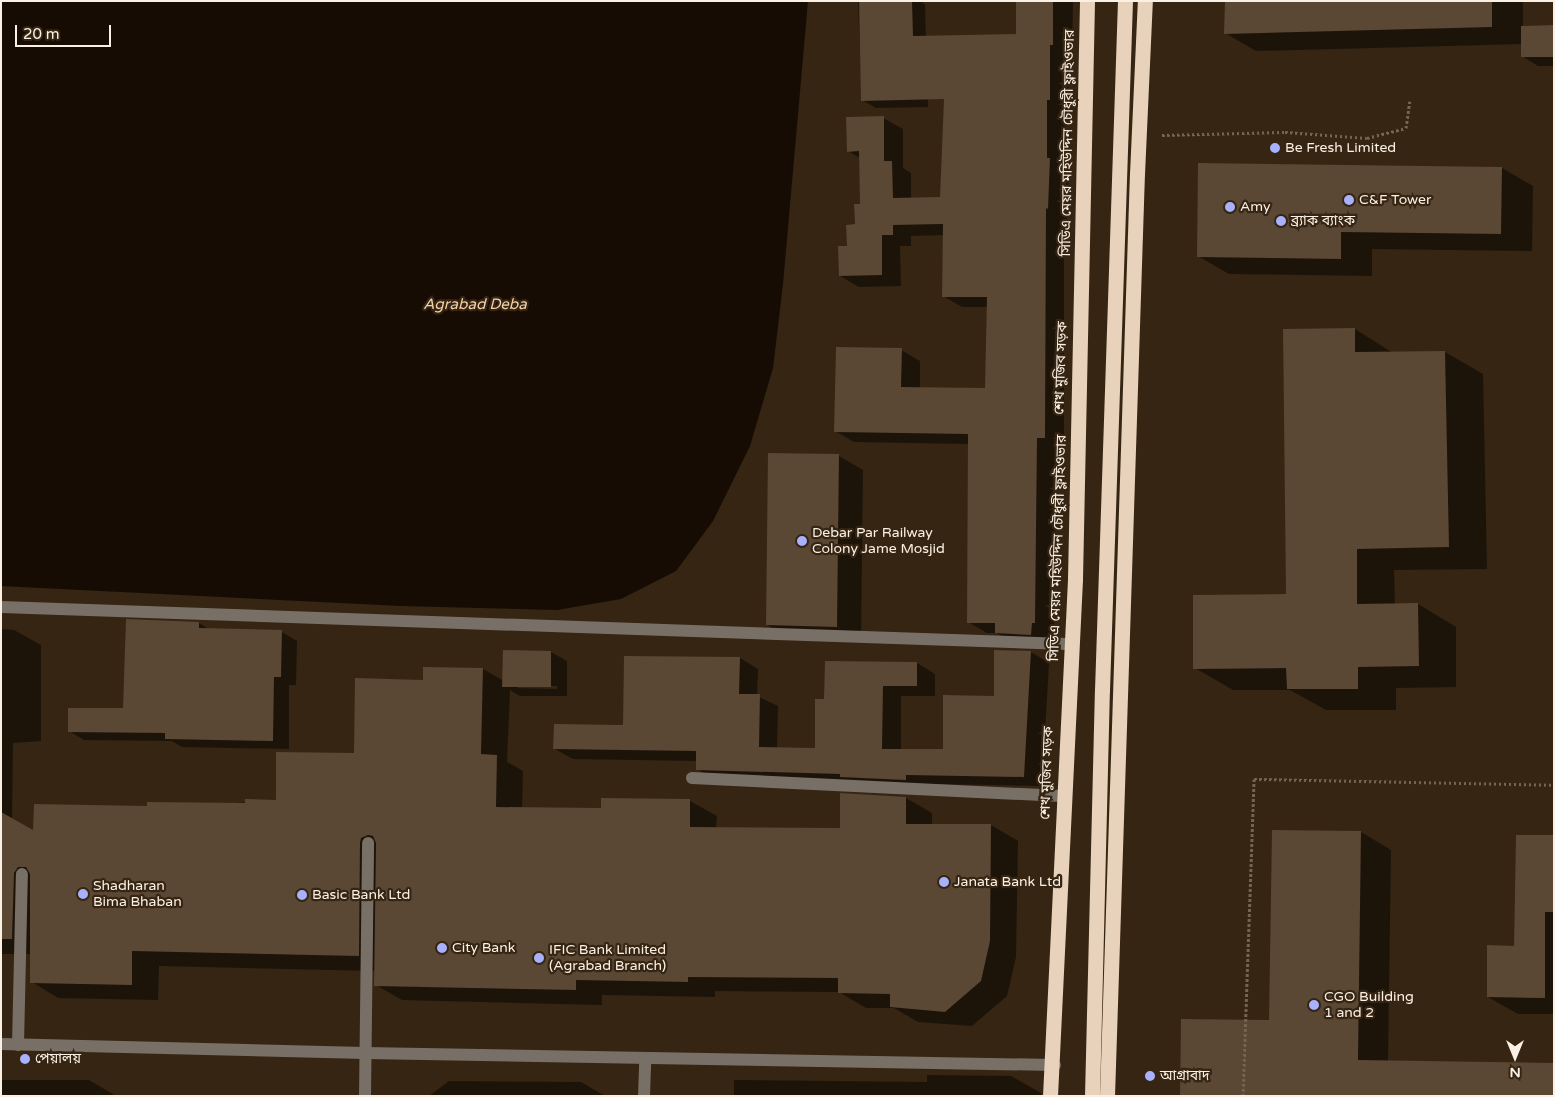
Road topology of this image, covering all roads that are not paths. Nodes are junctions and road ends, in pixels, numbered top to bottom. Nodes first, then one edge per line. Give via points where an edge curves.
1 (1087, 1) edge
2 (1092, 1) edge
3 (1125, 1) edge
4 (1145, 1) edge
5 (1, 607) edge
6 (1066, 644) junction
7 (692, 778) dead end
8 (1062, 796) junction
9 (368, 843) dead end
10 (22, 874) dead end
11 (1, 1044) edge
12 (18, 1045) junction
13 (365, 1053) junction
14 (645, 1058) junction
15 (1055, 1064) junction
16 (365, 1096) edge
17 (644, 1096) edge
18 (1050, 1096) edge
19 (1054, 1096) edge
20 (1092, 1096) edge
21 (1107, 1096) edge

1 - 18 highway, সিডিএ মেয়র মহিউদ্দিন চৌধুরী ফ্লাইওভার, bridge via 1075,579
2 - 6 highway, শেখ মুজিব সড়ক
3 - 20 highway
4 - 21 highway
5 - 6 street
6 - 8 highway, শেখ মুজিব সড়ক
7 - 8 street
8 - 15 highway, শেখ মুজিব সড়ক
9 - 13 street
10 - 12 street
11 - 12 street
12 - 13 street
13 - 14 street
13 - 16 street
14 - 15 street
14 - 17 street
15 - 19 highway, শেখ মুজিব সড়ক

